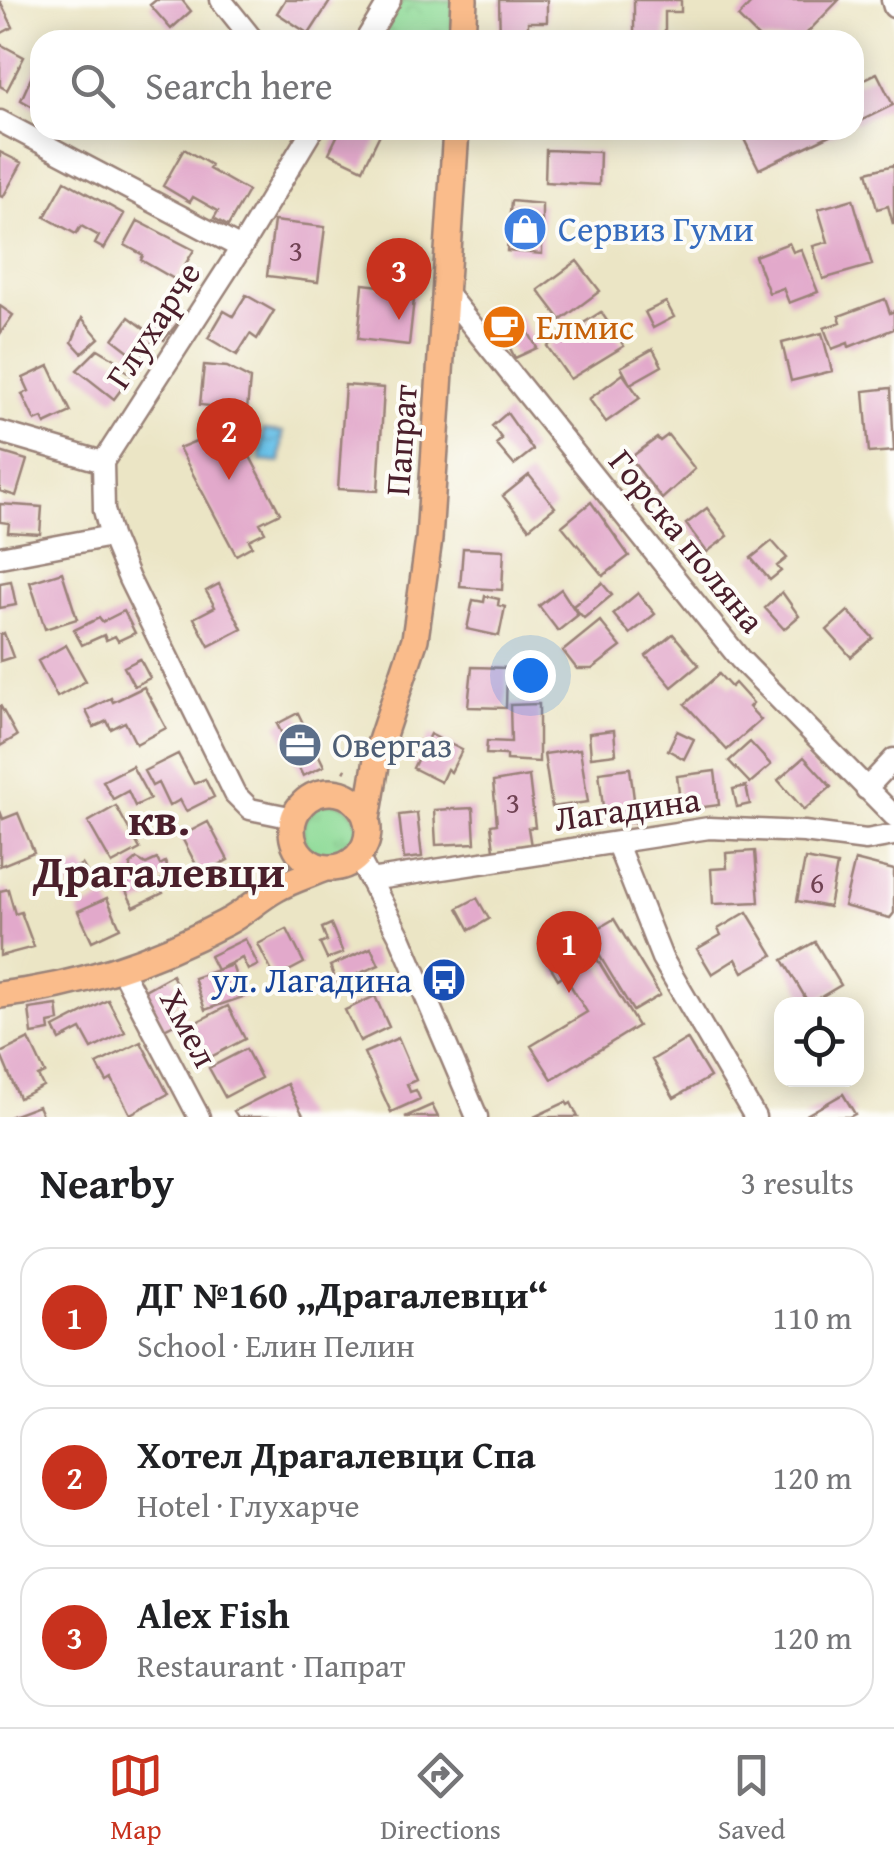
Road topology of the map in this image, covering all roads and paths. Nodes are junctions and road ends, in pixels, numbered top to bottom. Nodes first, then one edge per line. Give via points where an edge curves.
1 (222, 0) edge
2 (390, 0) edge
3 (464, 0) edge
4 (892, 0) edge
5 (894, 8) edge
6 (246, 30) edge
7 (372, 30) edge
8 (462, 30) edge
9 (0, 121) edge
10 (30, 137) edge
11 (36, 140) edge
12 (306, 140) edge
13 (455, 140) edge
14 (241, 248) junction
15 (446, 292) junction
16 (0, 432) edge
17 (103, 462) junction
18 (111, 536) junction
19 (0, 557) edge
20 (379, 747) junction
21 (894, 759) edge
22 (342, 778) junction
23 (866, 789) junction
24 (894, 816) edge
25 (294, 818) junction
26 (366, 818) junction
27 (894, 835) edge
28 (617, 844) junction
29 (296, 846) junction
30 (325, 868) junction
31 (364, 868) junction
32 (276, 888) junction
33 (121, 969) junction
34 (0, 995) edge
35 (199, 1117) edge
36 (477, 1117) edge
37 (755, 1117) edge

1 - 6 street
2 - 7 street
3 - 8 main road
4 - 5 street
9 - 10 street
11 - 14 street
12 - 14 street, Глухарче
13 - 15 main road, Папрат
14 - 17 street, Глухарче
15 - 20 main road, Папрат via 416,639
15 - 23 street, Горска поляна via 740,659
16 - 17 street
17 - 18 street
18 - 19 street
18 - 25 street via 235,794 250,809
20 - 22 main road, Папрат
20 - 26 main road, Папрат
21 - 23 street
22 - 25 main road
22 - 26 main road
23 - 24 street, Горска поляна
25 - 29 main road
26 - 31 main road
27 - 28 street, Лагадина via 866,840 709,828
28 - 31 street, Лагадина
28 - 37 street via 662,958
29 - 30 main road
29 - 32 main road
30 - 31 main road
30 - 32 main road
31 - 36 street
32 - 33 main road via 228,922
33 - 34 main road via 48,990
33 - 35 street, Хмел

